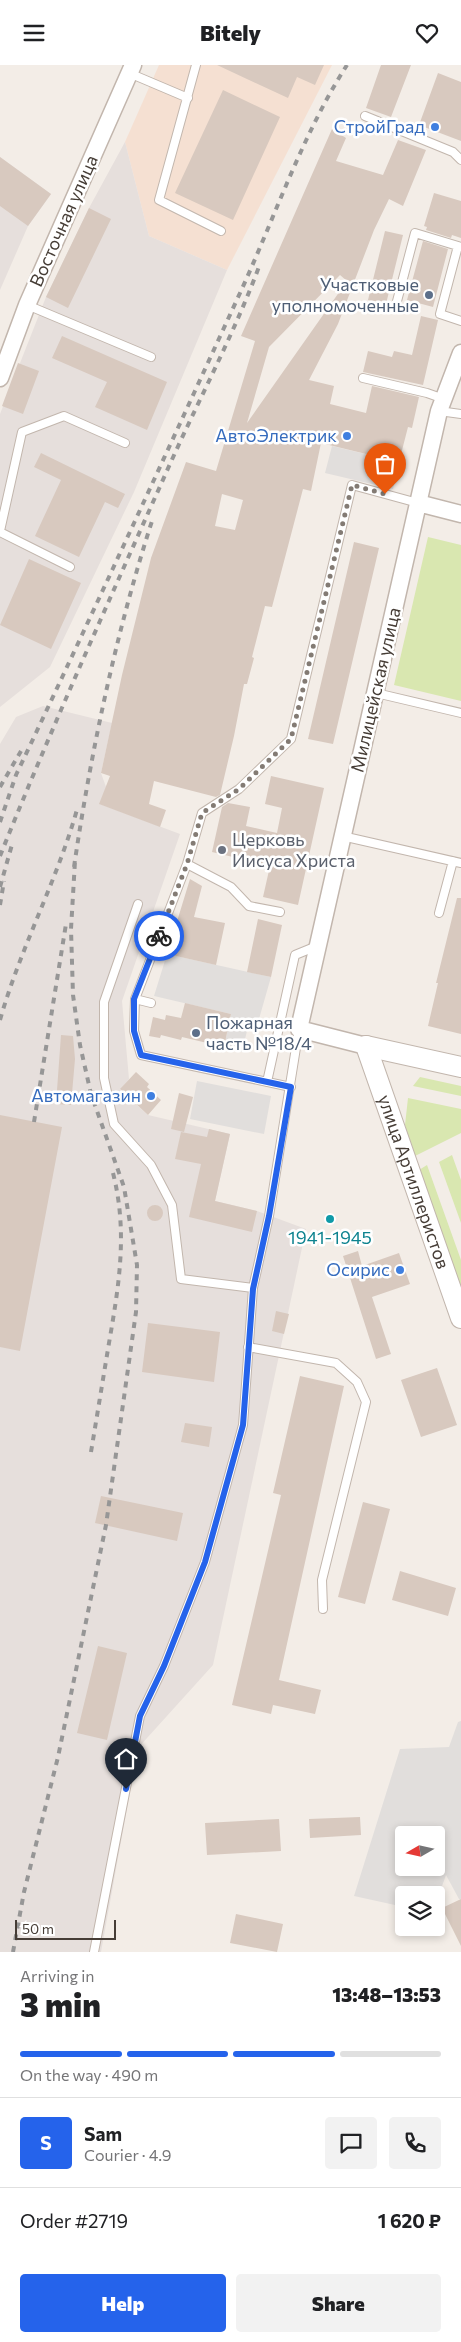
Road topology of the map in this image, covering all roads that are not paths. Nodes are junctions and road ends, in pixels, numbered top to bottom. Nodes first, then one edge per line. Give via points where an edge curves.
1 (196, 65) edge
2 (131, 69) edge
3 (188, 99) junction
4 (365, 116) dead end
5 (461, 160) edge
6 (220, 231) dead end
7 (460, 246) edge
8 (27, 305) junction
9 (396, 305) dead end
10 (461, 321) edge
11 (461, 353) edge
12 (151, 357) dead end
13 (0, 378) edge
14 (363, 378) dead end
15 (441, 405) junction
16 (461, 415) edge
17 (125, 443) dead end
18 (418, 503) junction
19 (461, 513) edge
20 (0, 532) edge
21 (70, 567) dead end
22 (376, 693) junction
23 (461, 713) edge
24 (342, 836) junction
25 (457, 862) edge
26 (187, 864) junction
27 (138, 904) dead end
28 (280, 912) dead end
29 (439, 913) dead end
30 (317, 946) junction
31 (134, 999) junction
32 (151, 1003) dead end
33 (298, 1029) junction
34 (366, 1046) junction
35 (461, 1067) edge
36 (267, 1082) junction
37 (291, 1087) junction
38 (253, 1289) junction
39 (461, 1318) edge
40 (248, 1347) junction
41 (323, 1609) dead end
42 (94, 1952) edge

1 - 3 lane
2 - 3 lane
2 - 8 street, Восточная улица
3 - 6 lane via 159,199
4 - 5 lane via 453,152
7 - 9 lane via 415,233
7 - 10 lane via 440,314
8 - 12 lane
8 - 13 street, Восточная улица
11 - 15 street, Милицейская улица
14 - 15 lane via 427,393
15 - 16 lane
15 - 18 street, Милицейская улица
17 - 20 lane via 64,416 22,432
18 - 19 street
18 - 22 street, Милицейская улица
18 - 26 lane via 352,485 291,739 239,789 202,813
20 - 21 lane
22 - 23 lane
22 - 24 street, Милицейская улица
24 - 25 lane
24 - 30 street, Милицейская улица
25 - 29 lane
26 - 28 lane via 231,887 249,906
26 - 31 lane
27 - 38 lane via 104,1002 104,1078 114,1124 151,1165 172,1205 181,1279
30 - 33 street, Милицейская улица
30 - 36 lane via 295,955
31 - 32 lane
31 - 36 lane via 134,1031 141,1055
33 - 34 street
33 - 37 lane
34 - 35 street
34 - 39 street, улица Артиллеристов
36 - 37 lane
37 - 38 lane
38 - 40 lane
40 - 41 lane via 336,1363 357,1382 366,1402 322,1580
40 - 42 lane via 243,1425 205,1562 164,1666 140,1716

